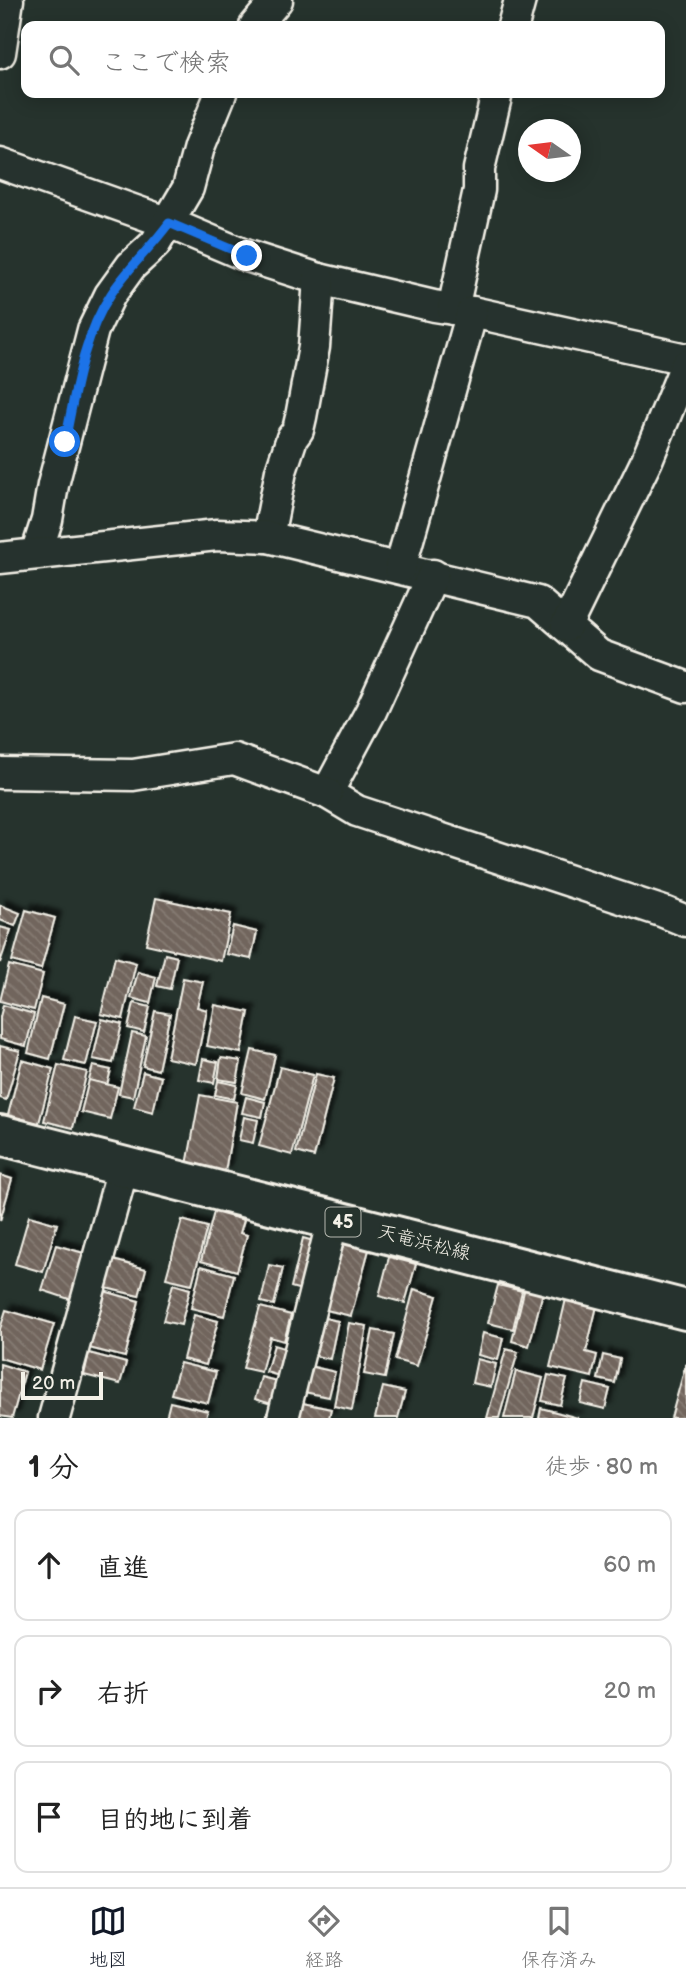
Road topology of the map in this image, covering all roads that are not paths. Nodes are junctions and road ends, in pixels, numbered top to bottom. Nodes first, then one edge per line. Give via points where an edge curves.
1 (8, 0) edge
2 (277, 0) edge
3 (520, 0) edge
4 (259, 21) edge
5 (514, 21) edge
6 (0, 53) edge
7 (219, 98) edge
8 (496, 98) edge
9 (0, 163) edge
10 (169, 223) junction
11 (319, 279) junction
12 (462, 311) junction
13 (686, 359) edge
14 (686, 365) edge
15 (268, 537) junction
16 (36, 554) junction
17 (0, 558) edge
18 (400, 568) junction
19 (433, 575) junction
20 (566, 626) junction
21 (686, 687) edge
22 (0, 773) edge
23 (327, 793) junction
24 (686, 921) edge
25 (0, 1135) edge
26 (122, 1168) junction
27 (333, 1219) junction
28 (686, 1310) edge
29 (54, 1418) edge
30 (283, 1418) edge

1 - 6 street
2 - 4 street
3 - 5 street
7 - 10 street via 188,188
8 - 12 street via 479,169
9 - 10 street
10 - 11 street via 247,256
10 - 16 street via 110,295 93,330
11 - 12 street
11 - 15 street via 314,347 301,417 281,471
12 - 13 street
12 - 18 street
14 - 20 street via 647,460
15 - 16 street via 217,535
15 - 18 street
16 - 17 street
18 - 19 street
19 - 20 street via 538,602
19 - 23 street via 371,711
20 - 21 street via 599,655
22 - 23 street via 133,775 234,759
23 - 24 street via 358,811
25 - 26 main road, 天竜浜松線 / 45
26 - 27 main road, 天竜浜松線 / 45
26 - 29 street
27 - 28 main road, 天竜浜松線 / 45
27 - 30 street

